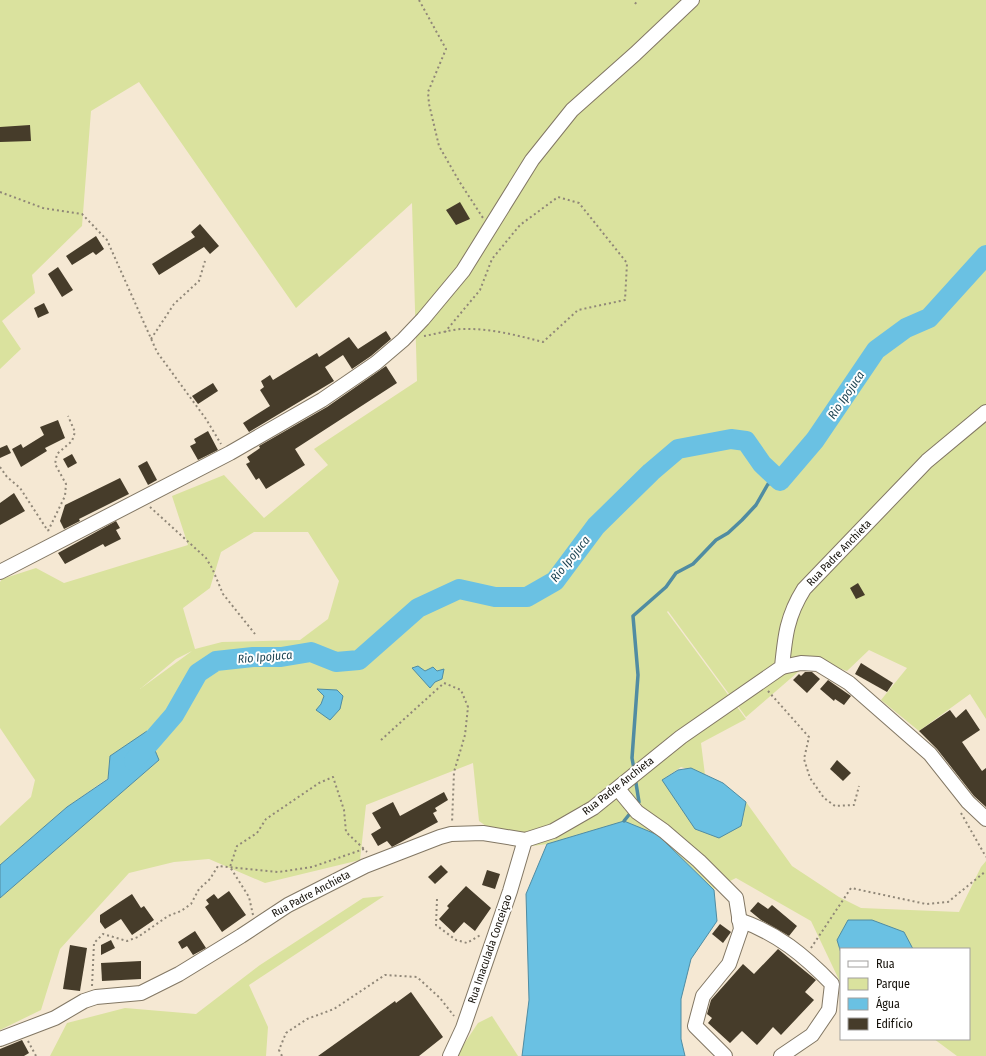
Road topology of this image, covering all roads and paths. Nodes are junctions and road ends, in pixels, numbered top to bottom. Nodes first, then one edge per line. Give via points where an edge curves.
1 (419, 0) edge
2 (638, 0) edge
3 (692, 0) edge
4 (634, 4) dead end
5 (0, 192) edge
6 (490, 228) junction
7 (205, 261) dead end
8 (445, 332) junction
9 (151, 338) junction
10 (403, 340) junction
11 (986, 412) edge
12 (68, 416) dead end
13 (227, 455) junction
14 (0, 467) edge
15 (140, 498) junction
16 (0, 572) edge
17 (255, 634) dead end
18 (782, 667) junction
19 (761, 683) junction
20 (381, 740) dead end
21 (623, 784) junction
22 (860, 786) dead end
23 (963, 796) junction
24 (986, 819) edge
25 (451, 834) junction
26 (525, 840) junction
27 (364, 849) junction
28 (986, 857) edge
29 (375, 862) junction
30 (230, 867) junction
31 (986, 871) edge
32 (437, 899) dead end
33 (739, 920) junction
34 (498, 924) junction
35 (256, 926) junction
36 (805, 957) junction
37 (92, 999) junction
38 (463, 1028) junction
39 (24, 1030) junction
40 (0, 1039) edge
41 (36, 1056) edge
42 (282, 1056) edge
43 (450, 1056) edge
44 (725, 1056) edge
45 (781, 1056) edge

1 - 6 path via 446,49 428,92 439,146 470,200
2 - 4 path
3 - 6 street via 572,110 532,160
5 - 9 path via 43,208 82,214 107,240
6 - 10 street via 464,271
7 - 9 path via 199,281 174,304
8 - 8 path via 460,329 500,331 543,342 578,310 626,300 627,263 579,203 558,197 520,225 492,259 480,290
8 - 10 path
9 - 13 path via 157,352 214,432
10 - 13 street via 376,363 335,391
11 - 18 street, Rua Padre Anchieta via 927,461 804,589 789,619
12 - 14 path via 75,432 72,441 57,454 56,464 66,484 65,496 48,531 20,488
13 - 15 street
15 - 16 street
15 - 17 path via 206,558 223,594
18 - 19 street, Rua Padre Anchieta
18 - 23 street via 818,664 849,683 930,754
19 - 21 street, Rua Padre Anchieta via 680,737
19 - 22 path via 809,738 804,759 810,778 824,798 835,806 854,805
20 - 25 path via 444,683 461,690 468,707 465,735 454,772
21 - 26 street, Rua Padre Anchieta via 593,808 554,832
21 - 33 street via 633,807 681,846 736,898
23 - 24 street
23 - 28 path via 958,808
25 - 26 street, Rua Padre Anchieta via 483,833
25 - 29 street, Rua Padre Anchieta
26 - 34 street, Rua Imaculada Conceiçao
27 - 29 path
27 - 30 path via 312,867 278,872
27 - 30 path via 346,832 344,810 332,777 266,819 257,833 237,846
29 - 35 street, Rua Padre Anchieta via 288,904
30 - 35 path via 249,897
30 - 37 path via 218,866 210,879 199,888 191,904 168,916 138,938 127,941 103,934 94,943
31 - 36 path via 948,902 926,904 850,888
32 - 34 path via 436,926 456,940 467,943
33 - 36 street via 759,927
33 - 44 street via 741,929 729,964 703,996 695,1026
34 - 38 street, Rua Imaculada Conceiçao
35 - 37 street, Rua Padre Anchieta via 179,974 141,993
36 - 45 street via 832,984 829,1010 812,1035
37 - 39 street, Rua Padre Anchieta
38 - 42 path via 440,998 417,977 385,975 334,1008 307,1019 286,1033 278,1050
38 - 43 street, Rua Imaculada Conceiçao
39 - 40 street, Rua Padre Anchieta
39 - 41 path

